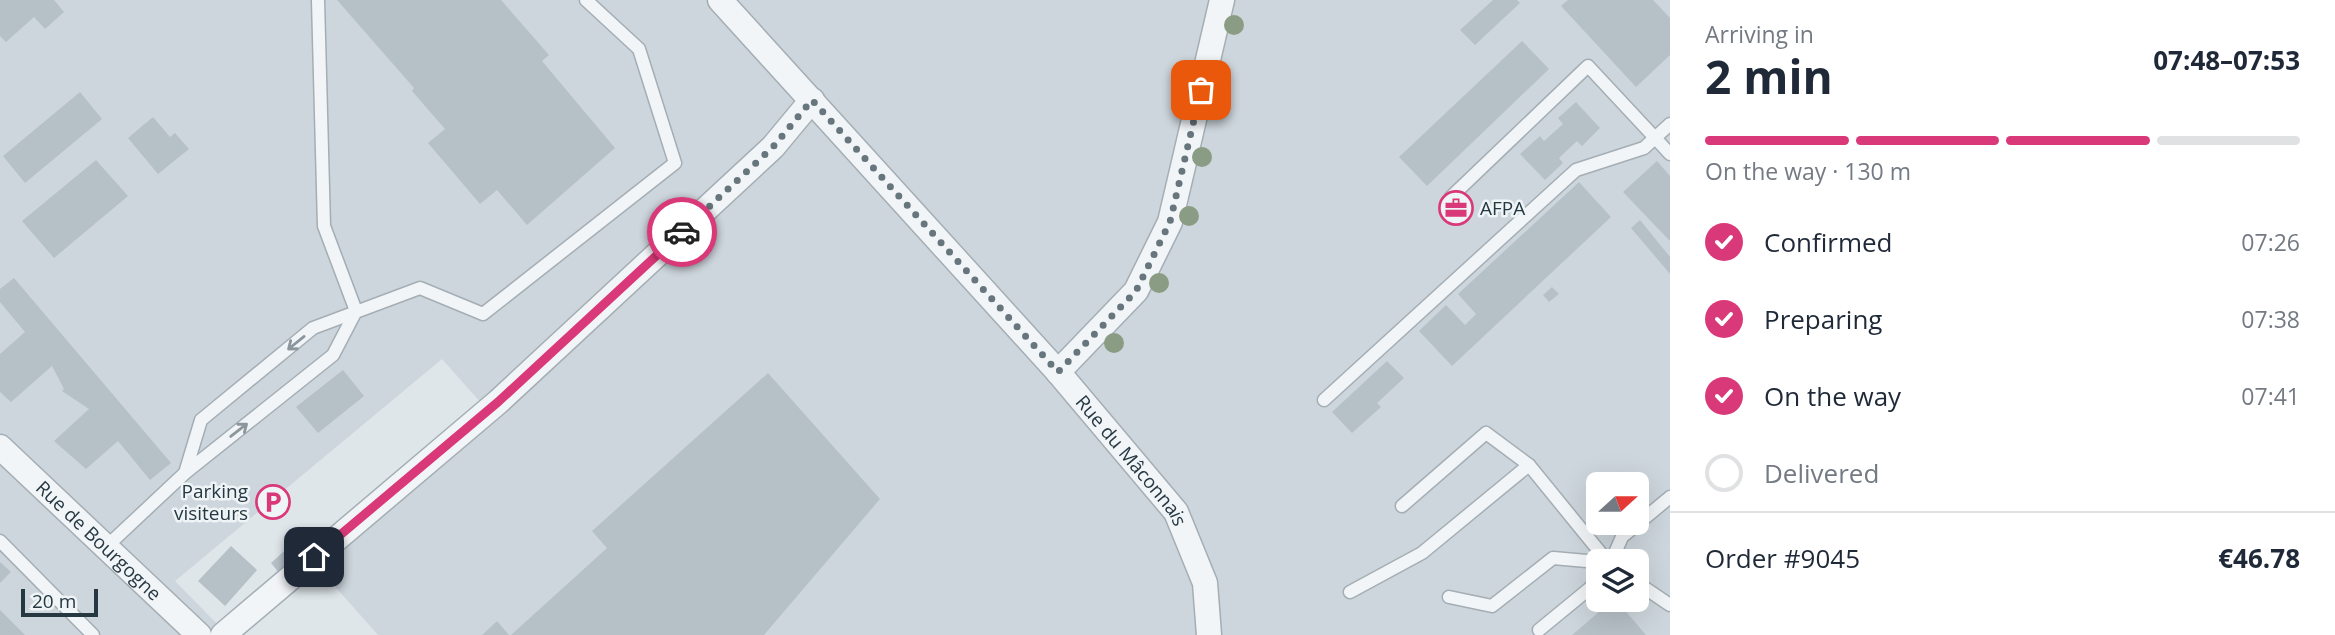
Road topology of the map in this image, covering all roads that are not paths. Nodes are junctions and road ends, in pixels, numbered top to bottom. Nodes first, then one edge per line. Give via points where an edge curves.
1 (318, 0) edge
2 (586, 0) edge
3 (720, 0) edge
4 (1222, 0) edge
5 (812, 100) junction
6 (1670, 124) edge
7 (1655, 138) junction
8 (1670, 153) edge
9 (1451, 197) dead end
10 (356, 311) junction
11 (1058, 372) junction
12 (1324, 400) dead end
13 (0, 447) edge
14 (1530, 465) junction
15 (186, 472) junction
16 (1670, 497) edge
17 (1402, 506) dead end
18 (0, 541) edge
19 (106, 547) junction
20 (1599, 549) edge
21 (1616, 549) edge
22 (1586, 561) edge
23 (1586, 591) edge
24 (1649, 591) edge
25 (1350, 592) dead end
26 (1449, 597) dead end
27 (1670, 605) edge
28 (1539, 631) dead end
29 (93, 635) edge
30 (199, 635) edge
31 (223, 635) edge
32 (1209, 635) edge

1 - 10 lane via 324,226
2 - 10 lane via 639,49 675,163 483,314 420,288
3 - 5 street, Rue du Mâconnais
4 - 11 street via 1170,222 1136,291
5 - 11 street, Rue du Mâconnais
5 - 31 street via 773,147 498,402
6 - 7 lane
7 - 8 lane
7 - 9 lane via 1587,66
7 - 12 lane via 1644,148 1576,170
15 -> 10 lane via 333,355
10 -> 15 lane via 313,328 201,420
11 - 32 street, Rue du Mâconnais via 1176,512 1205,583
13 - 19 street, Rue de Bourgogne
14 - 17 lane via 1486,433
14 - 20 lane
14 - 25 lane via 1422,554
15 - 19 lane
16 - 21 lane via 1622,537
18 - 29 lane
19 - 30 street, Rue de Bourgogne
22 - 26 lane via 1553,558 1492,606
23 - 28 lane
24 - 27 lane

